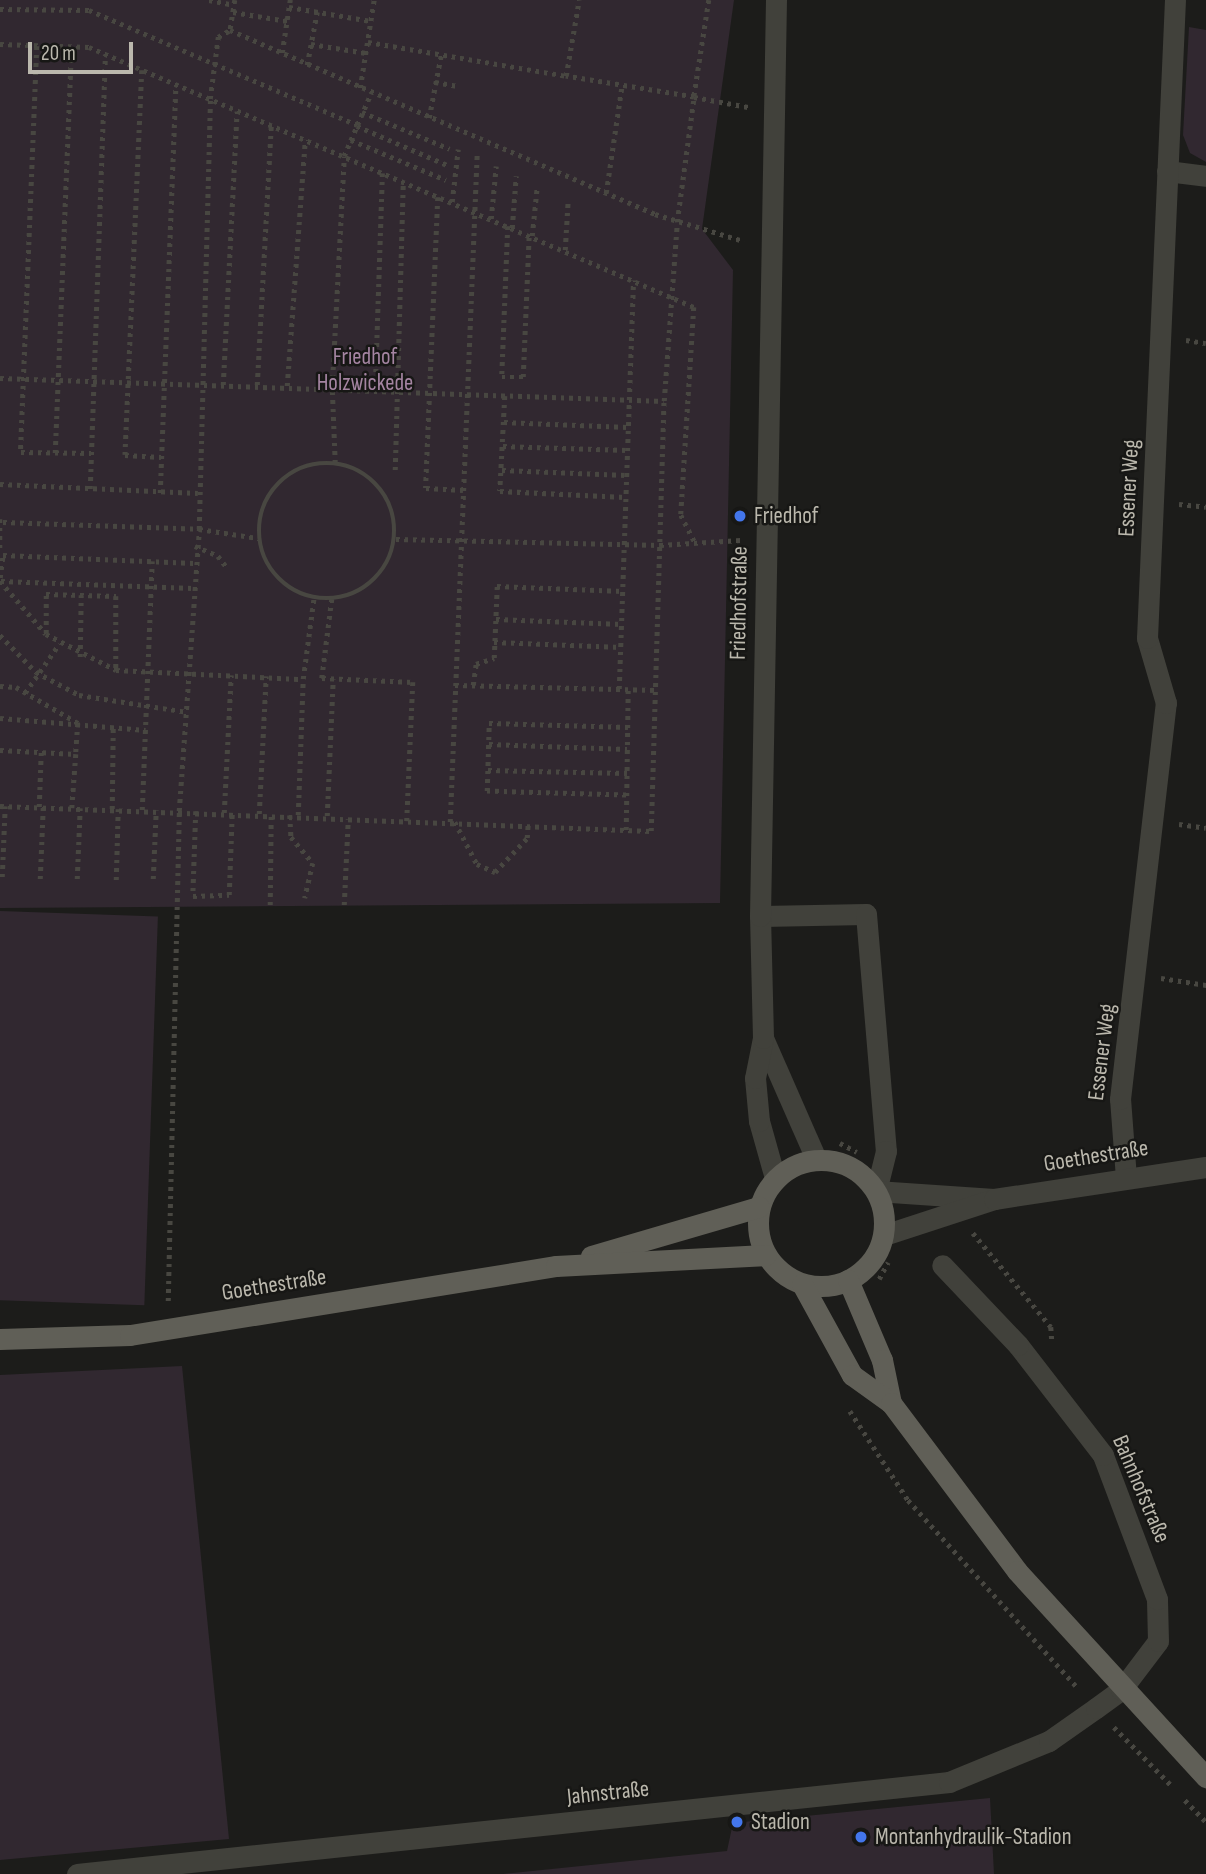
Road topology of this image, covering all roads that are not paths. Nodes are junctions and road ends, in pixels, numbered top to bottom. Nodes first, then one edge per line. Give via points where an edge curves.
1 (776, 0) edge
2 (1175, 0) edge
3 (1167, 171) junction
4 (1206, 176) edge
5 (760, 916) junction
6 (763, 1038) junction
7 (816, 1159) junction
8 (1206, 1167) edge
9 (775, 1178) junction
10 (1126, 1178) junction
11 (876, 1191) junction
12 (994, 1199) junction
13 (760, 1207) junction
14 (884, 1235) junction
15 (766, 1255) junction
16 (942, 1265) dead end
17 (556, 1266) junction
18 (848, 1280) junction
19 (802, 1283) junction
20 (0, 1339) edge
21 (891, 1403) junction
22 (1121, 1690) junction
23 (1206, 1777) edge
24 (76, 1874) edge

1 - 5 street, Friedhofstraße
2 - 3 street, Essener Weg
3 - 4 street
3 - 10 street, Essener Weg via 1147,638 1166,704 1139,975 1120,1099
5 - 6 street, Friedhofstraße
5 - 11 street via 866,914 886,1151
6 - 7 street, Friedhofstraße
6 - 9 street, Friedhofstraße via 755,1078 759,1121
7 - 9 main road
7 - 11 main road via 861,1173
8 - 10 street, Goethestraße
9 - 13 main road
10 - 12 street, Goethestraße
11 - 12 street, Goethestraße
11 - 14 main road
12 - 14 street, Goethestraße
13 - 15 main road via 759,1238
13 - 17 main road, Goethestraße
14 - 18 main road via 865,1269
15 - 17 main road, Goethestraße
15 - 19 main road
16 - 22 street, Bahnhofstraße via 1032,1362 1102,1455 1157,1599 1158,1641
17 - 20 main road, Goethestraße via 130,1335
18 - 19 main road
18 - 21 main road via 882,1360
19 - 21 main road via 852,1375
21 - 22 main road via 1009,1560
22 - 23 main road
22 - 24 street, Jahnstraße via 1049,1741 949,1782

